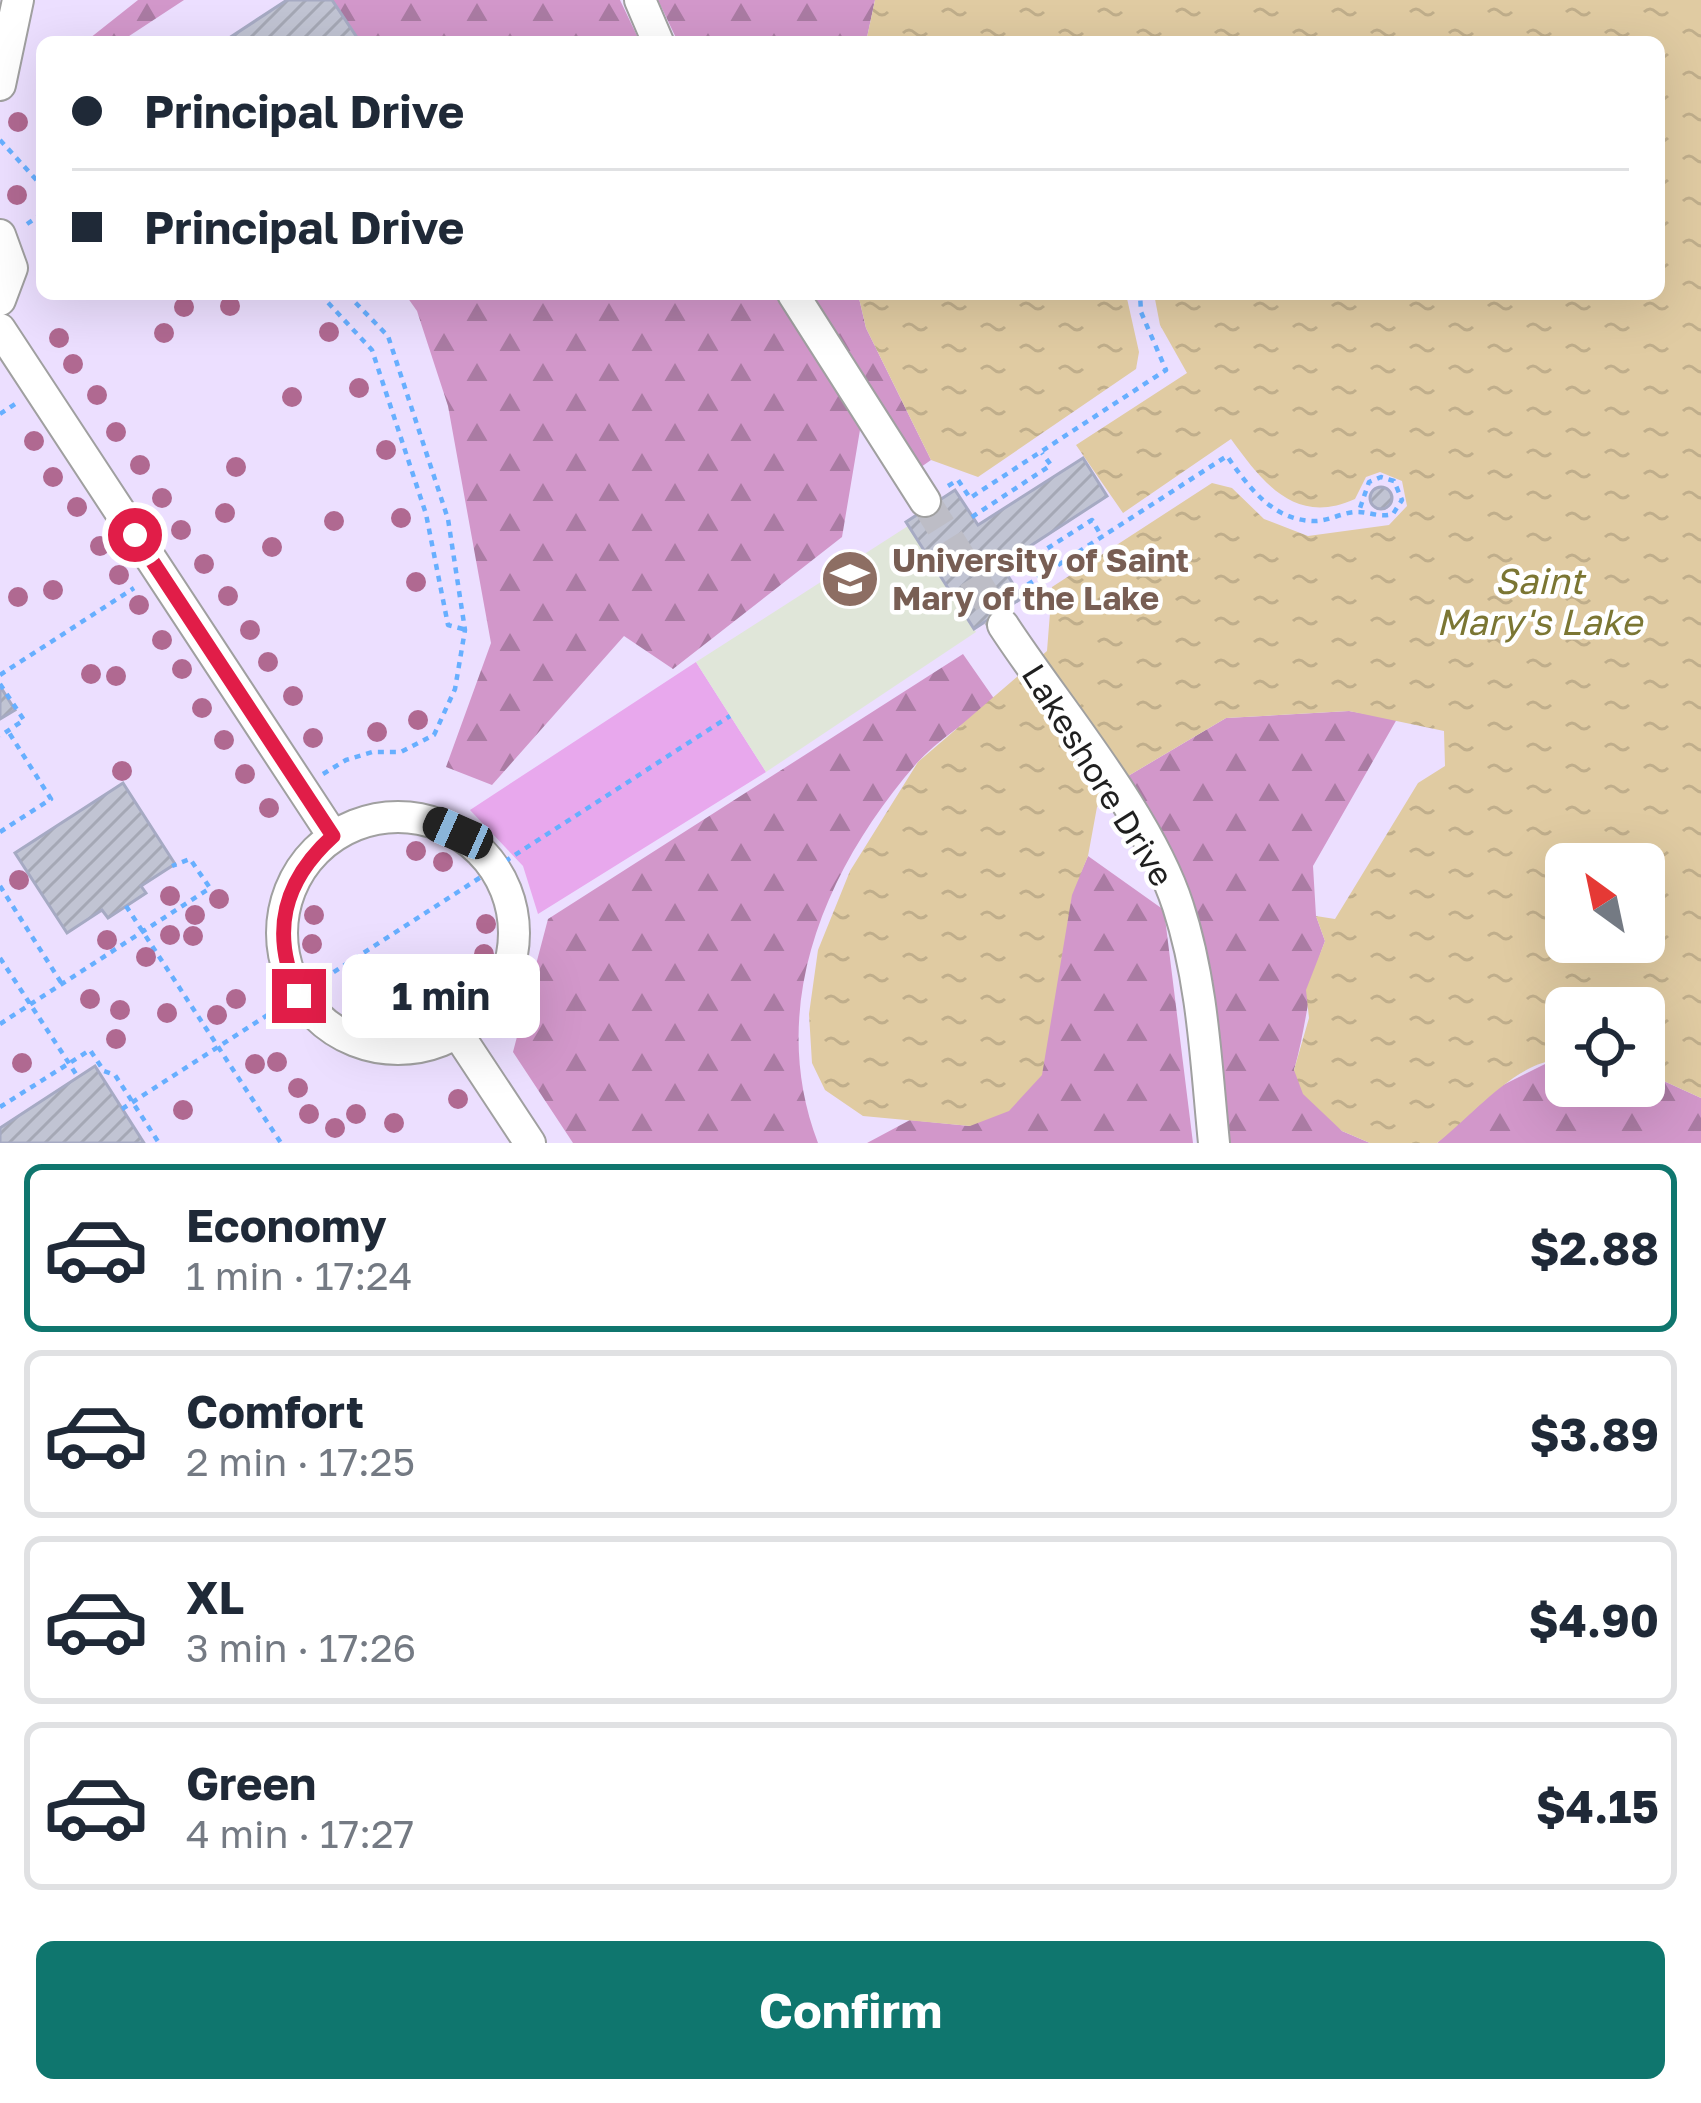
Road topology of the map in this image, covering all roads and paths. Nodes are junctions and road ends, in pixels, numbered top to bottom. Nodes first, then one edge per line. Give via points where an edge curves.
1 (18, 0) edge
2 (640, 0) edge
3 (655, 36) edge
4 (0, 85) edge
5 (0, 140) edge
6 (36, 179) edge
7 (0, 235) edge
8 (0, 300) edge
9 (326, 300) edge
10 (353, 300) edge
11 (797, 300) edge
12 (1141, 300) edge
13 (0, 329) edge
14 (1041, 452) junction
15 (984, 490) dead end
16 (925, 502) tunnel mouth
17 (1359, 511) junction
18 (973, 517) dead end
19 (1103, 537) junction
20 (159, 572) junction
21 (1007, 574) dead end
22 (1003, 625) joint
23 (465, 630) junction
24 (0, 675) edge
25 (0, 684) edge
26 (730, 716) dead end
27 (8, 731) junction
28 (0, 736) edge
29 (301, 788) junction
30 (0, 832) edge
31 (333, 836) junction
32 (172, 866) dead end
33 (496, 869) junction
34 (0, 886) edge
35 (126, 906) dead end
36 (142, 931) junction
37 (0, 958) edge
38 (10, 973) junction
39 (0, 980) edge
40 (62, 984) junction
41 (299, 996) junction
42 (30, 1004) junction
43 (0, 1024) edge
44 (458, 1034) junction
45 (218, 1048) junction
46 (69, 1063) junction
47 (78, 1077) dead end
48 (133, 1102) junction
49 (1, 1104) edge
50 (122, 1109) dead end
51 (159, 1143) edge
52 (281, 1143) edge
53 (530, 1143) edge
54 (1214, 1143) edge

1 - 4 lane
2 - 3 lane
5 - 6 path
7 - 8 lane via 12,268
9 - 23 path via 372,350 425,514 448,625
10 - 23 path via 388,336 448,519
11 - 16 lane
12 - 14 path via 1166,370
13 - 20 lane
14 - 15 path
14 - 18 path via 1051,465
17 - 17 path via 1393,514 1402,500 1394,481 1369,482
17 - 19 path via 1321,521 1277,512 1227,456
19 - 21 path via 1092,520
19 - 22 path via 1028,586 1038,601
20 - 24 path
20 - 29 lane
22 - 54 lane, Lakeshore Drive via 1126,808 1178,906 1200,999
23 - 29 path via 455,688 434,735 401,752 346,760
25 - 27 path via 24,720
26 - 33 path
27 - 28 path
27 - 30 path via 51,799
29 - 31 lane
31 - 33 lane via 382,818 434,822
31 - 41 lane via 293,881 283,909 281,940
32 - 36 path via 190,859 209,888
33 - 41 path
33 - 44 lane via 509,898 512,959 483,1014
34 - 40 path
35 - 36 path
36 - 40 path
36 - 45 path
37 - 38 path
38 - 39 path
38 - 42 path
40 - 42 path
41 - 44 lane via 318,1019 371,1048 401,1051
41 - 45 path
42 - 43 path
42 - 46 path
44 - 53 lane
45 - 48 path
45 - 52 path
46 - 47 path
46 - 48 path via 89,1050
46 - 49 path
48 - 50 path
48 - 51 path

